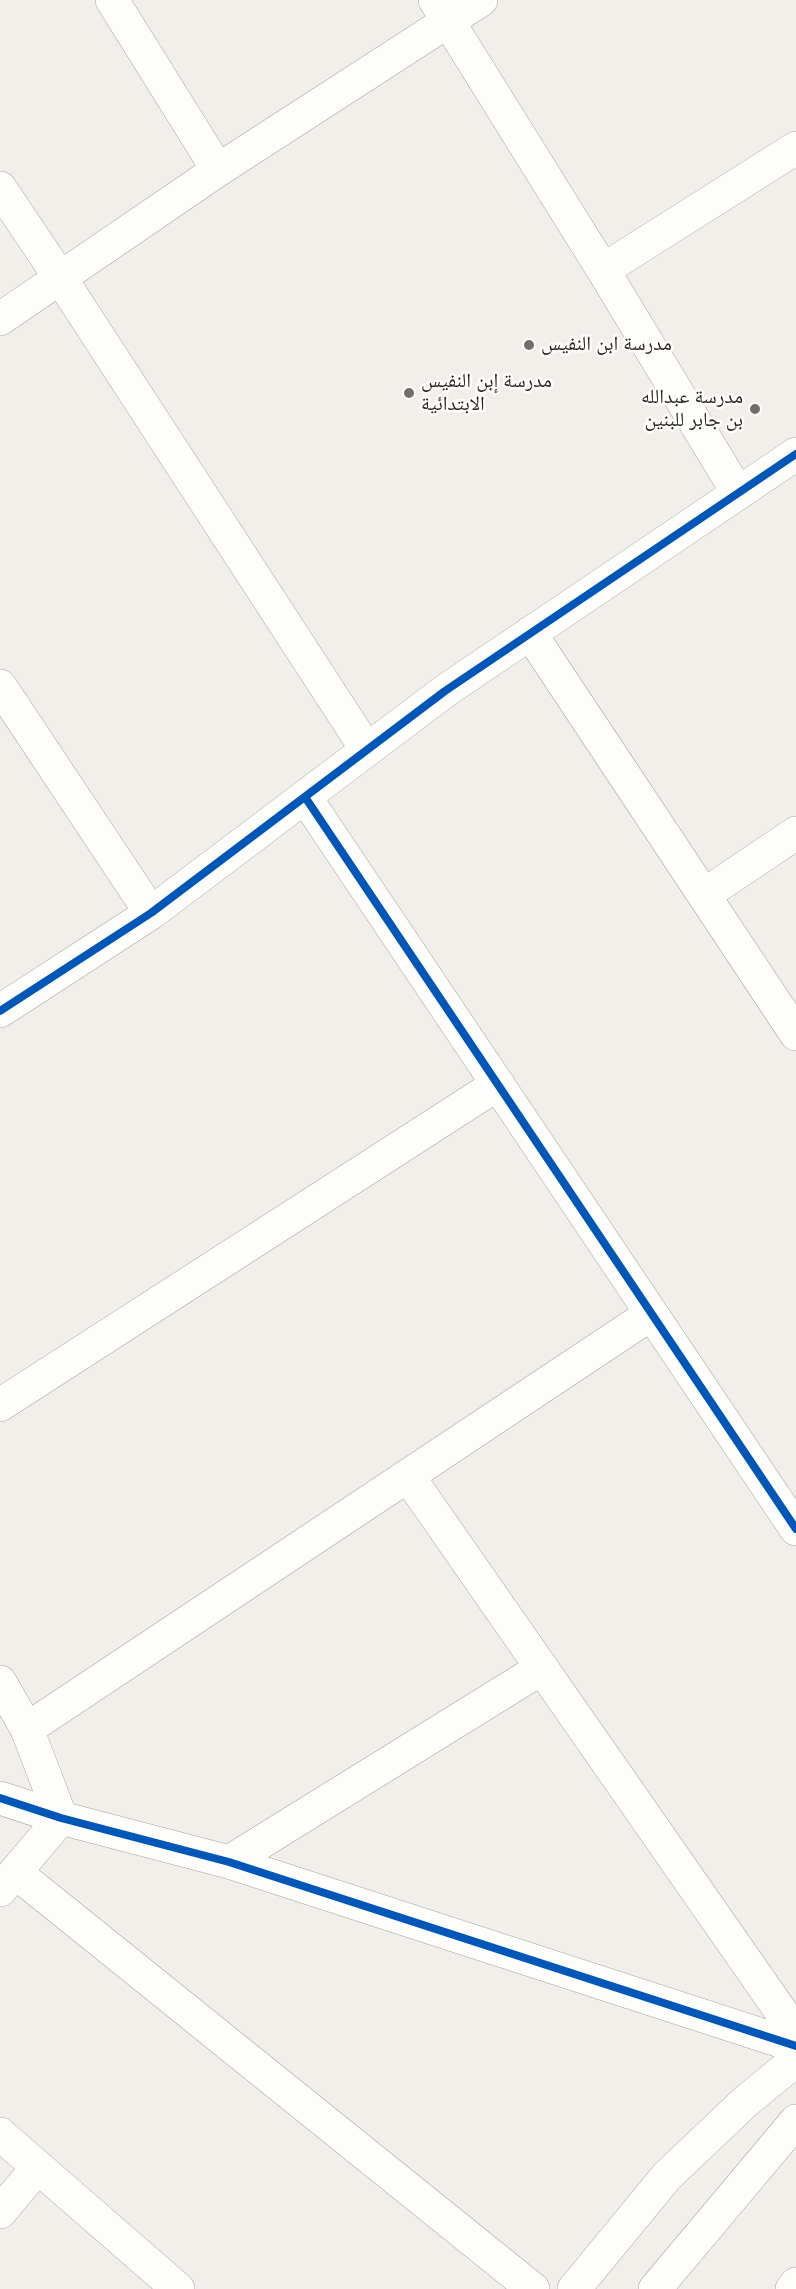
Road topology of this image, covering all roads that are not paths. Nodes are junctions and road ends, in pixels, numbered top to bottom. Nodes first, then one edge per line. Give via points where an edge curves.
1 (112, 0) edge
2 (481, 0) edge
3 (441, 11) edge
4 (796, 148) edge
5 (218, 170) junction
6 (0, 188) edge
7 (603, 270) junction
8 (61, 279) junction
9 (0, 319) edge
10 (796, 454) edge
11 (738, 493) junction
12 (530, 633) junction
13 (0, 686) edge
14 (367, 750) junction
15 (305, 796) junction
16 (796, 832) edge
17 (704, 895) junction
18 (151, 913) junction
19 (0, 1011) edge
20 (796, 1034) edge
21 (498, 1084) junction
22 (651, 1314) junction
23 (0, 1405) edge
24 (408, 1476) junction
25 (796, 1529) edge
26 (542, 1668) junction
27 (0, 1682) edge
28 (27, 1729) junction
29 (0, 1798) edge
30 (61, 1818) junction
31 (229, 1862) junction
32 (8, 1881) edge
33 (796, 2033) edge
34 (796, 2046) edge
35 (796, 2060) edge
36 (796, 2121) edge
37 (0, 2134) edge
38 (38, 2167) junction
39 (0, 2212) edge
40 (796, 2284) edge
41 (178, 2289) edge
42 (533, 2289) edge
43 (574, 2289) edge
44 (655, 2289) edge
45 (792, 2289) edge

1 - 5 main road
2 - 3 main road
3 - 5 main road
3 - 7 main road
4 - 7 main road
5 - 8 main road
6 - 8 main road
7 - 11 main road
8 - 9 main road
8 - 14 main road
10 - 11 main road
11 - 12 main road
12 - 14 main road
12 - 17 main road
13 - 18 main road
14 - 15 main road
15 - 18 main road
15 - 21 main road
16 - 17 main road
17 - 20 main road
18 - 19 main road
21 - 22 main road
21 - 23 main road
22 - 24 main road
22 - 25 main road
24 - 26 main road
24 - 28 main road
26 - 31 main road
26 - 33 main road
27 - 28 main road
28 - 30 main road
29 - 30 main road
30 - 31 main road
30 - 32 main road
31 - 34 main road
32 - 42 main road
35 - 43 main road via 667,2176
36 - 44 main road
37 - 38 main road
38 - 39 main road
38 - 41 main road
40 - 45 main road

